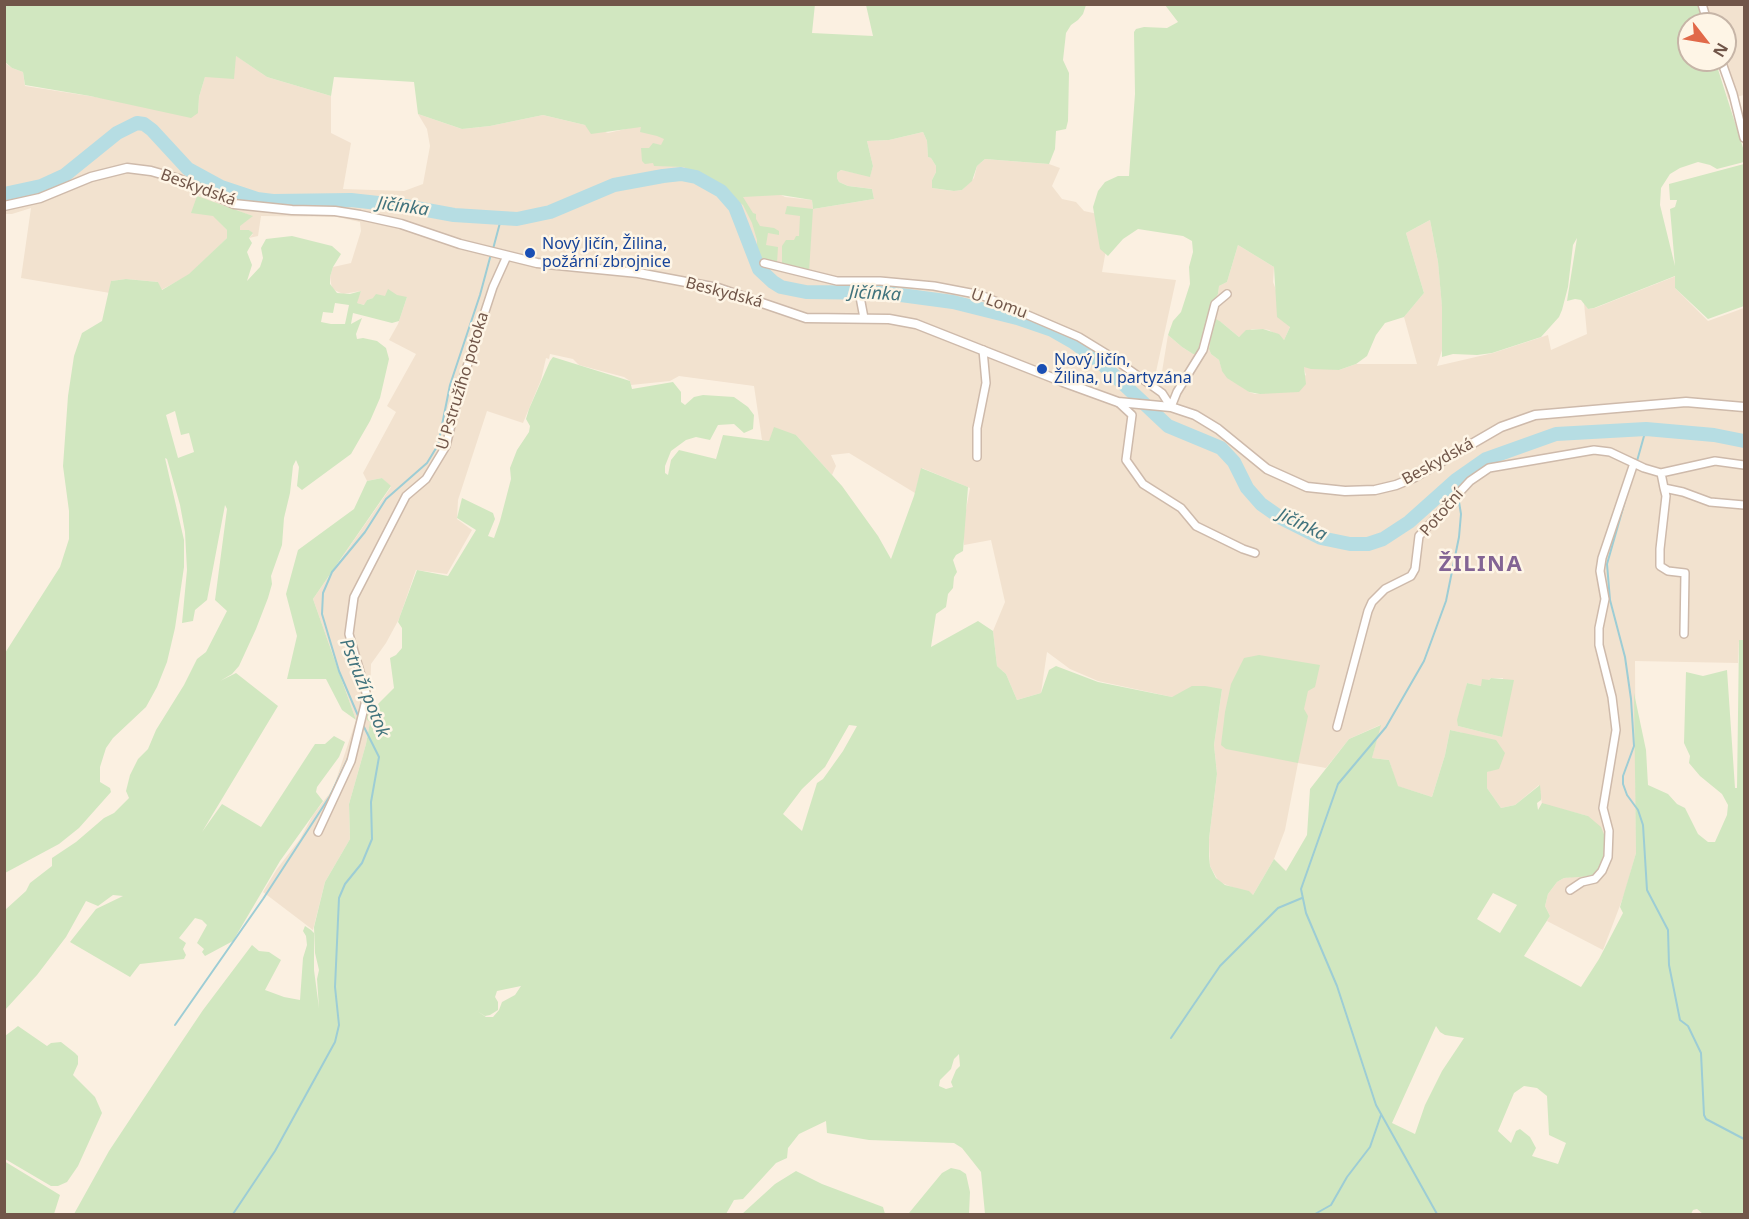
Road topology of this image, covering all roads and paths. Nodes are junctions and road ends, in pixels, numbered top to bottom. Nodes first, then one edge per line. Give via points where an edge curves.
1 (1725, 72) edge
2 (1744, 138) edge
3 (4, 206) edge
4 (504, 255) junction
5 (764, 263) dead end
6 (857, 281) junction
7 (1227, 294) dead end
8 (864, 318) junction
9 (983, 350) junction
10 (1121, 402) junction
11 (1166, 406) junction
12 (1744, 407) edge
13 (977, 457) dead end
14 (1634, 463) junction
15 (1744, 465) edge
16 (1661, 473) junction
17 (1664, 488) junction
18 (1744, 506) edge
19 (1255, 553) dead end
20 (1684, 634) dead end
21 (1337, 727) dead end
22 (318, 832) dead end
23 (1570, 891) dead end

1 - 2 street
3 - 4 street, Beskydská via 127,168 179,179 234,204 360,215
4 - 8 street, Beskydská via 718,288 806,318
4 - 22 street, U Pstružího potoka via 463,377 446,446 426,479 406,496 354,597 349,634 367,696 351,762
5 - 6 street, U Lomu
6 - 8 street
6 - 11 street, U Lomu via 934,286 981,295 1078,337 1110,356 1162,393
7 - 11 street via 1215,304 1203,350
8 - 9 street, Beskydská via 916,324
9 - 10 street, Beskydská
9 - 13 street via 986,383
10 - 11 street, Beskydská
10 - 19 street via 1132,415 1126,460 1143,484 1181,508 1196,526
11 - 12 street, Beskydská via 1218,429 1260,465 1284,478 1307,487 1346,491 1375,490 1413,478 1501,427 1535,415 1686,402
14 - 16 street, Potoční
14 - 21 street, Potoční via 1610,452 1594,450 1489,468 1470,481 1419,536 1411,576 1385,589 1372,602
14 - 23 street via 1600,571 1605,598 1599,645 1616,730 1603,808 1608,857 1595,879
15 - 16 street via 1715,461
16 - 17 street
17 - 18 street via 1710,502
17 - 20 street via 1660,566 1685,573

